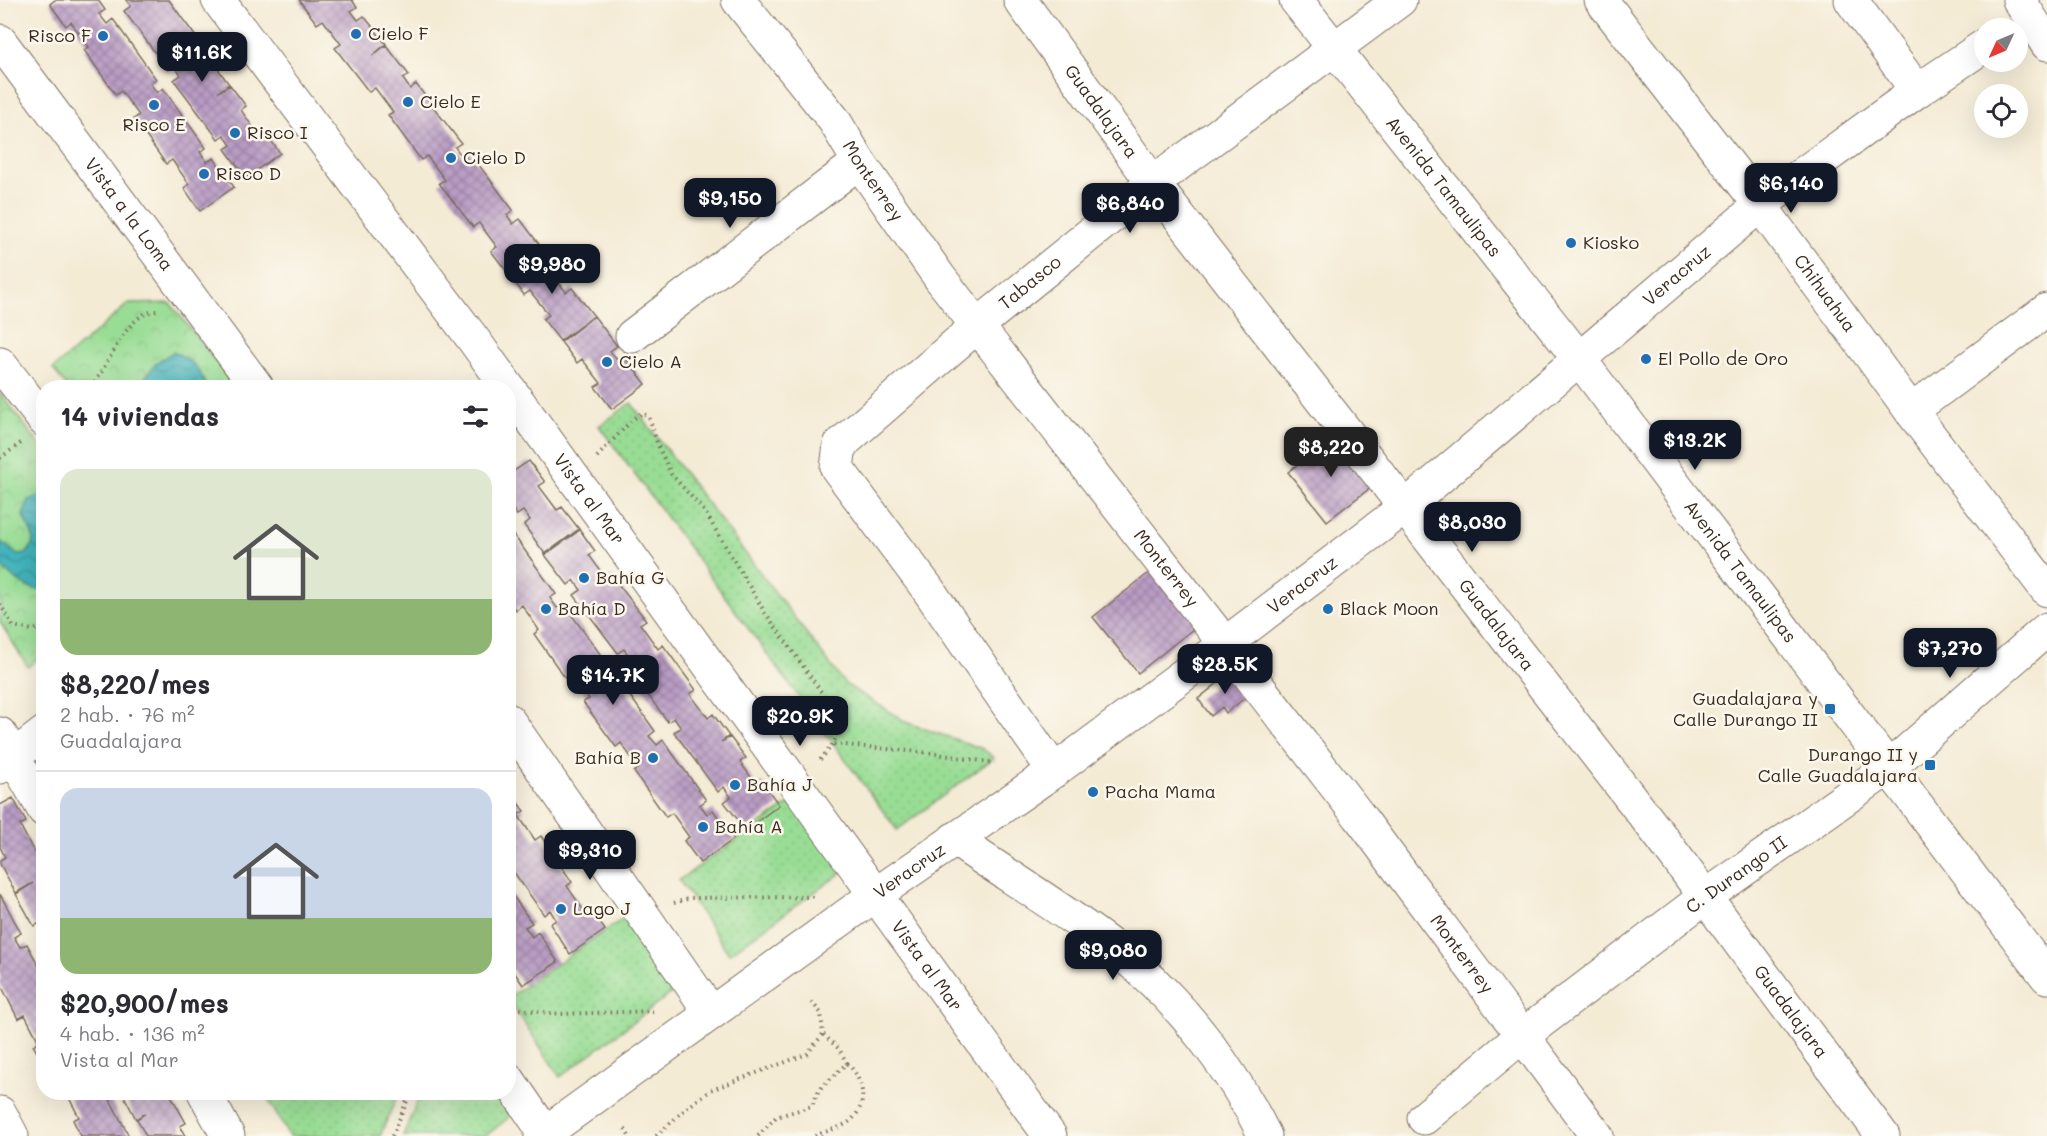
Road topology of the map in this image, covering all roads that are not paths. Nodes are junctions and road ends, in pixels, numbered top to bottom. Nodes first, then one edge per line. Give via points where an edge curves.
1 (218, 0) edge
2 (1020, 0) edge
3 (1296, 0) edge
4 (1400, 0) edge
5 (1601, 0) edge
6 (1851, 0) edge
7 (741, 1) edge
8 (2026, 13) edge
9 (0, 40) edge
10 (2047, 44) edge
11 (1333, 50) junction
12 (1974, 53) edge
13 (1917, 91) junction
14 (859, 162) junction
15 (1153, 183) junction
16 (1760, 205) junction
17 (2047, 309) edge
18 (978, 325) junction
19 (632, 336) dead end
20 (1580, 360) junction
21 (0, 364) edge
22 (252, 380) edge
23 (499, 380) edge
24 (516, 402) edge
25 (36, 410) edge
26 (1911, 411) junction
27 (1404, 508) junction
28 (2047, 590) edge
29 (2047, 628) edge
30 (1225, 644) junction
31 (516, 732) edge
32 (36, 737) edge
33 (5, 752) edge
34 (1887, 769) junction
35 (1054, 771) junction
36 (36, 798) edge
37 (954, 839) junction
38 (875, 895) junction
39 (1705, 897) junction
40 (2047, 977) edge
41 (711, 1014) junction
42 (1522, 1036) junction
43 (516, 1091) edge
44 (208, 1100) edge
45 (0, 1113) edge
46 (1424, 1118) dead end
47 (544, 1135) edge
48 (12, 1136) edge
49 (228, 1136) edge
50 (1050, 1136) edge
51 (1265, 1136) edge
52 (1597, 1136) edge
53 (1883, 1136) edge

1 - 23 street, Vista al Mar via 355,178
2 - 15 street, Guadalajara
3 - 11 street, Avenida Tamaulipas
4 - 11 street, Tabasco
5 - 16 street, Chihuahua
6 - 13 street
7 - 14 street, Monterrey via 834,120
8 - 10 street
9 - 22 street, Vista a la Loma
11 - 15 street, Tabasco
11 - 20 street, Avenida Tamaulipas
12 - 13 street, Veracruz
13 - 16 street, Veracruz
14 - 18 street, Monterrey
14 - 19 street
15 - 18 street, Tabasco
15 - 27 street, Guadalajara
16 - 20 street, Veracruz
16 - 26 street, Chihuahua
17 - 26 street
18 - 30 street, Monterrey
18 - 35 street, Tabasco via 840,445 837,468 927,588
20 - 27 street, Veracruz
20 - 34 street, Avenida Tamaulipas
21 - 25 street
24 - 38 street, Vista al Mar via 576,479
26 - 28 street, Chihuahua
27 - 30 street, Veracruz
27 - 39 street, Guadalajara
29 - 34 street, C. Durango II
30 - 35 street, Veracruz
30 - 42 street, Monterrey
31 - 41 street
32 - 33 street
33 - 36 street
34 - 39 street, C. Durango II
34 - 40 street, Avenida Tamaulipas
35 - 37 street, Veracruz
37 - 38 street, Veracruz
37 - 51 street via 1123,956 1188,1019 1250,1105
38 - 41 street, Veracruz
38 - 50 street, Vista al Mar
39 - 42 street, C. Durango II
39 - 53 street, Guadalajara
41 - 47 street, Veracruz
42 - 46 street, C. Durango II
42 - 52 street, Monterrey
43 - 47 street
44 - 49 street
45 - 48 street

